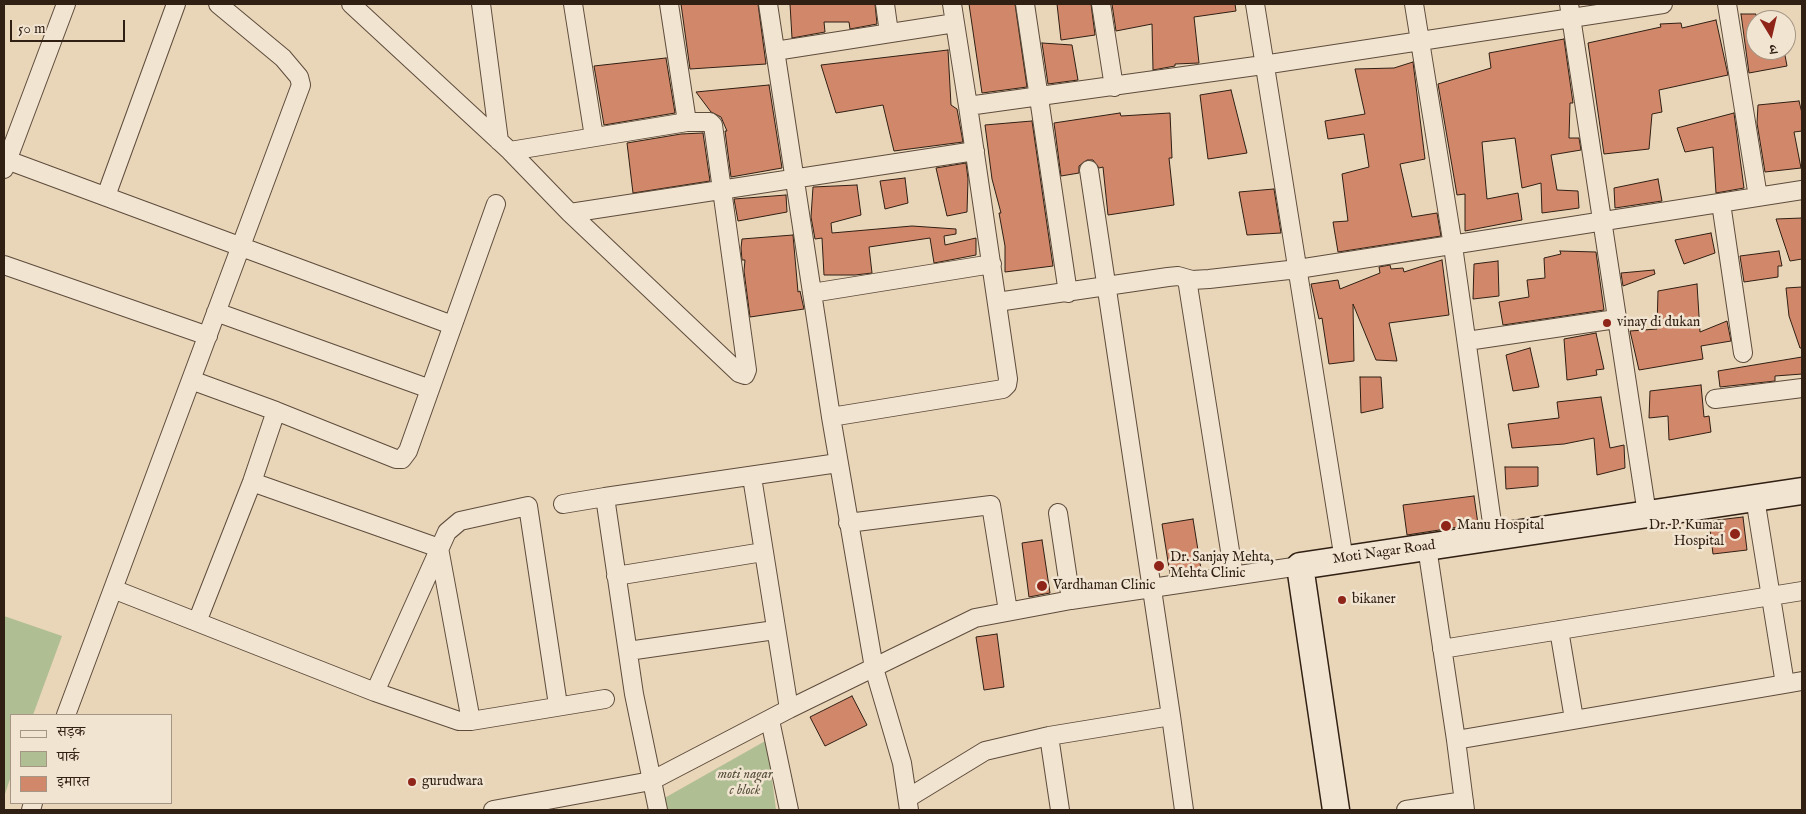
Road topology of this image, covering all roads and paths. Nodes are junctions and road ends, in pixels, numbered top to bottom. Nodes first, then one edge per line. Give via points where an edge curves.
1 (66, 4) edge
2 (176, 4) edge
3 (218, 4) edge
4 (351, 4) edge
5 (481, 4) edge
6 (573, 4) edge
7 (668, 4) edge
8 (768, 4) edge
9 (885, 4) edge
10 (952, 4) edge
11 (1025, 4) edge
12 (1101, 4) edge
13 (1255, 4) edge
14 (1414, 4) edge
15 (1663, 4) edge
16 (1727, 4) edge
17 (1570, 11) edge
18 (956, 23) junction
19 (889, 33) junction
20 (1420, 42) junction
21 (775, 51) junction
22 (1263, 65) junction
23 (1114, 87) junction
24 (1038, 98) junction
25 (968, 106) junction
26 (687, 122) junction
27 (594, 137) junction
28 (504, 146) junction
29 (975, 151) junction
30 (6, 165) edge
31 (1089, 170) dead end
32 (794, 177) junction
33 (721, 189) junction
34 (1802, 190) edge
35 (106, 196) junction
36 (1758, 197) junction
37 (1721, 203) junction
38 (496, 204) dead end
39 (570, 213) junction
40 (1603, 222) junction
41 (241, 246) junction
42 (1453, 246) junction
43 (992, 264) junction
44 (4, 265) edge
45 (1298, 269) junction
46 (1187, 278) junction
47 (1107, 288) junction
48 (812, 293) junction
49 (1068, 293) junction
50 (997, 302) junction
51 (216, 312) junction
52 (1616, 319) junction
53 (452, 325) junction
54 (208, 336) junction
55 (1467, 341) junction
56 (1743, 353) dead end
57 (191, 380) junction
58 (1802, 388) edge
59 (430, 389) junction
60 (1715, 399) dead end
61 (276, 411) junction
62 (831, 417) junction
63 (838, 462) junction
64 (752, 477) junction
65 (252, 482) junction
66 (1802, 491) edge
67 (605, 497) junction
68 (1755, 498) junction
69 (563, 504) dead end
70 (1058, 513) dead end
71 (1647, 514) junction
72 (848, 523) junction
73 (1494, 537) junction
74 (1427, 547) junction
75 (439, 548) junction
76 (763, 552) junction
77 (1344, 560) junction
78 (1300, 566) junction
79 (616, 576) junction
80 (1234, 576) junction
81 (1150, 588) junction
82 (113, 589) junction
83 (1802, 591) edge
84 (1770, 596) junction
85 (1071, 600) junction
86 (1008, 611) junction
87 (196, 622) junction
88 (775, 630) junction
89 (1559, 630) junction
90 (1442, 649) junction
91 (628, 651) junction
92 (874, 668) junction
93 (1794, 682) edge
94 (375, 692) junction
95 (605, 700) dead end
96 (558, 705) junction
97 (789, 709) junction
98 (66, 714) edge
99 (1171, 716) junction
100 (1574, 719) junction
101 (770, 720) junction
102 (471, 721) junction
103 (1049, 736) junction
104 (1456, 740) junction
105 (651, 781) junction
106 (909, 804) edge
107 (1465, 806) edge
108 (493, 810) edge
109 (658, 810) edge
110 (789, 810) edge
111 (1060, 810) edge
112 (1184, 810) edge
113 (1336, 810) edge
114 (1406, 810) edge

1 - 30 street
2 - 35 street
3 - 41 street via 283,58 299,77 301,85
4 - 28 street
5 - 28 street
6 - 27 street
7 - 26 street
8 - 21 street
9 - 19 street
10 - 18 street
11 - 24 street
12 - 23 street
13 - 22 street
14 - 20 street
15 - 17 street
16 - 36 street
17 - 20 street
17 - 40 street
18 - 19 street
18 - 25 street
19 - 21 street
20 - 22 street
20 - 42 street
21 - 32 street
22 - 23 street
22 - 45 street
23 - 24 street
24 - 25 street
24 - 49 street
25 - 29 street
26 - 27 street
26 - 33 street via 705,120 713,125
27 - 28 street
28 - 39 street
29 - 32 street
29 - 43 street
30 - 35 street
31 - 47 street
32 - 33 street
32 - 48 street
33 - 39 street
33 - 39 street via 747,370 742,375
34 - 36 street
35 - 41 street
36 - 37 street
37 - 40 street
37 - 56 street
38 - 53 street
40 - 42 street
40 - 52 street
41 - 51 street
41 - 53 street
42 - 45 street
42 - 55 street
43 - 48 street
43 - 50 street
44 - 54 street
45 - 46 street via 1209,279
45 - 77 street
46 - 47 street via 1168,277
46 - 80 street
47 - 49 street
47 - 81 street
48 - 62 street
49 - 50 street
50 - 62 street via 1008,379 1003,389
51 - 54 street
51 - 59 street
52 - 55 street
52 - 71 street
53 - 59 street
54 - 57 street
55 - 73 street
57 - 61 street
57 - 82 street
58 - 60 street
59 - 61 street via 408,451 402,459
61 - 65 street
62 - 63 street
63 - 64 street
63 - 72 street
64 - 67 street
64 - 76 street
65 - 75 street
65 - 87 street
66 - 68 street, Moti Nagar Road
67 - 69 street
67 - 79 street
68 - 71 street, Moti Nagar Road
68 - 84 street
70 - 85 street
71 - 73 street, Moti Nagar Road
72 - 86 street via 990,505
72 - 92 street
73 - 74 street, Moti Nagar Road
74 - 77 street, Moti Nagar Road
74 - 90 street
75 - 94 street
75 - 96 street via 447,532 460,521 528,506
75 - 102 street
76 - 79 street
76 - 88 street
77 - 78 street, Moti Nagar Road
78 - 80 street
78 - 113 street
79 - 91 street
80 - 81 street
81 - 85 street
81 - 99 street
82 - 87 street
82 - 98 street
83 - 84 street
84 - 89 street
84 - 93 street
85 - 86 street
86 - 92 street via 958,624
87 - 94 street
88 - 91 street
88 - 97 street
89 - 90 street
89 - 100 street
90 - 104 street
91 - 105 street via 640,736
92 - 97 street
92 - 106 street via 902,764
93 - 100 street
94 - 102 street via 459,721
95 - 96 street
96 - 102 street
97 - 101 street
99 - 103 street
99 - 112 street
100 - 104 street
101 - 105 street
101 - 110 street
103 - 106 street via 985,751
103 - 111 street
104 - 107 street
105 - 108 street
105 - 109 street
107 - 114 street

